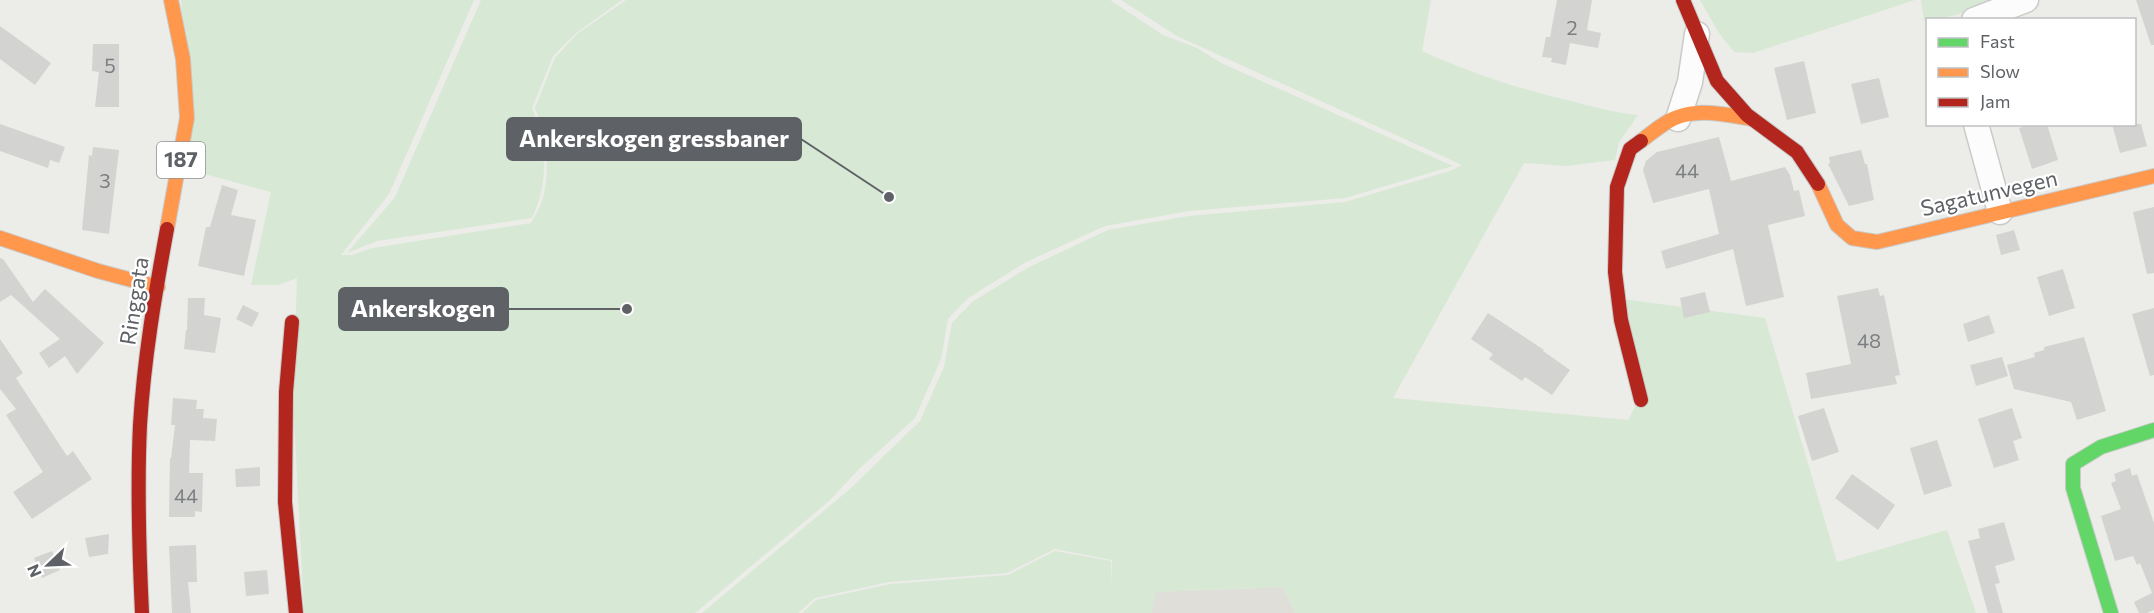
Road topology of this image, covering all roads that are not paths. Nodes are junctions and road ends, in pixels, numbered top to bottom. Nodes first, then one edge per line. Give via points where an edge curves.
1 (171, 0) edge
2 (1683, 0) edge
3 (2026, 0) edge
4 (1979, 18) edge
5 (1697, 34) junction
6 (1678, 119) junction
7 (1752, 119) junction
8 (1977, 126) edge
9 (2154, 176) edge
10 (2000, 212) junction
11 (0, 238) edge
12 (158, 287) junction
13 (292, 322) dead end
14 (1641, 400) dead end
15 (2154, 430) edge
16 (142, 613) edge
17 (296, 613) edge
18 (2111, 613) edge

1 - 12 street, Ringgata / 187 via 184,56 187,118
2 - 5 street
3 - 4 street
5 - 6 street via 1690,82
5 - 7 street via 1717,81
6 - 7 street via 1713,112
6 - 14 street via 1666,122 1630,149 1617,187 1615,272 1621,320
7 - 10 street, Sagatunvegen via 1797,152 1816,179 1837,225 1852,238 1877,242
8 - 10 street
9 - 10 street, Sagatunvegen
11 - 12 street
12 - 16 street, Ringgata / 187 via 146,361 137,484
13 - 17 street via 286,392 285,502
15 - 18 street via 2082,456 2073,464 2073,488

